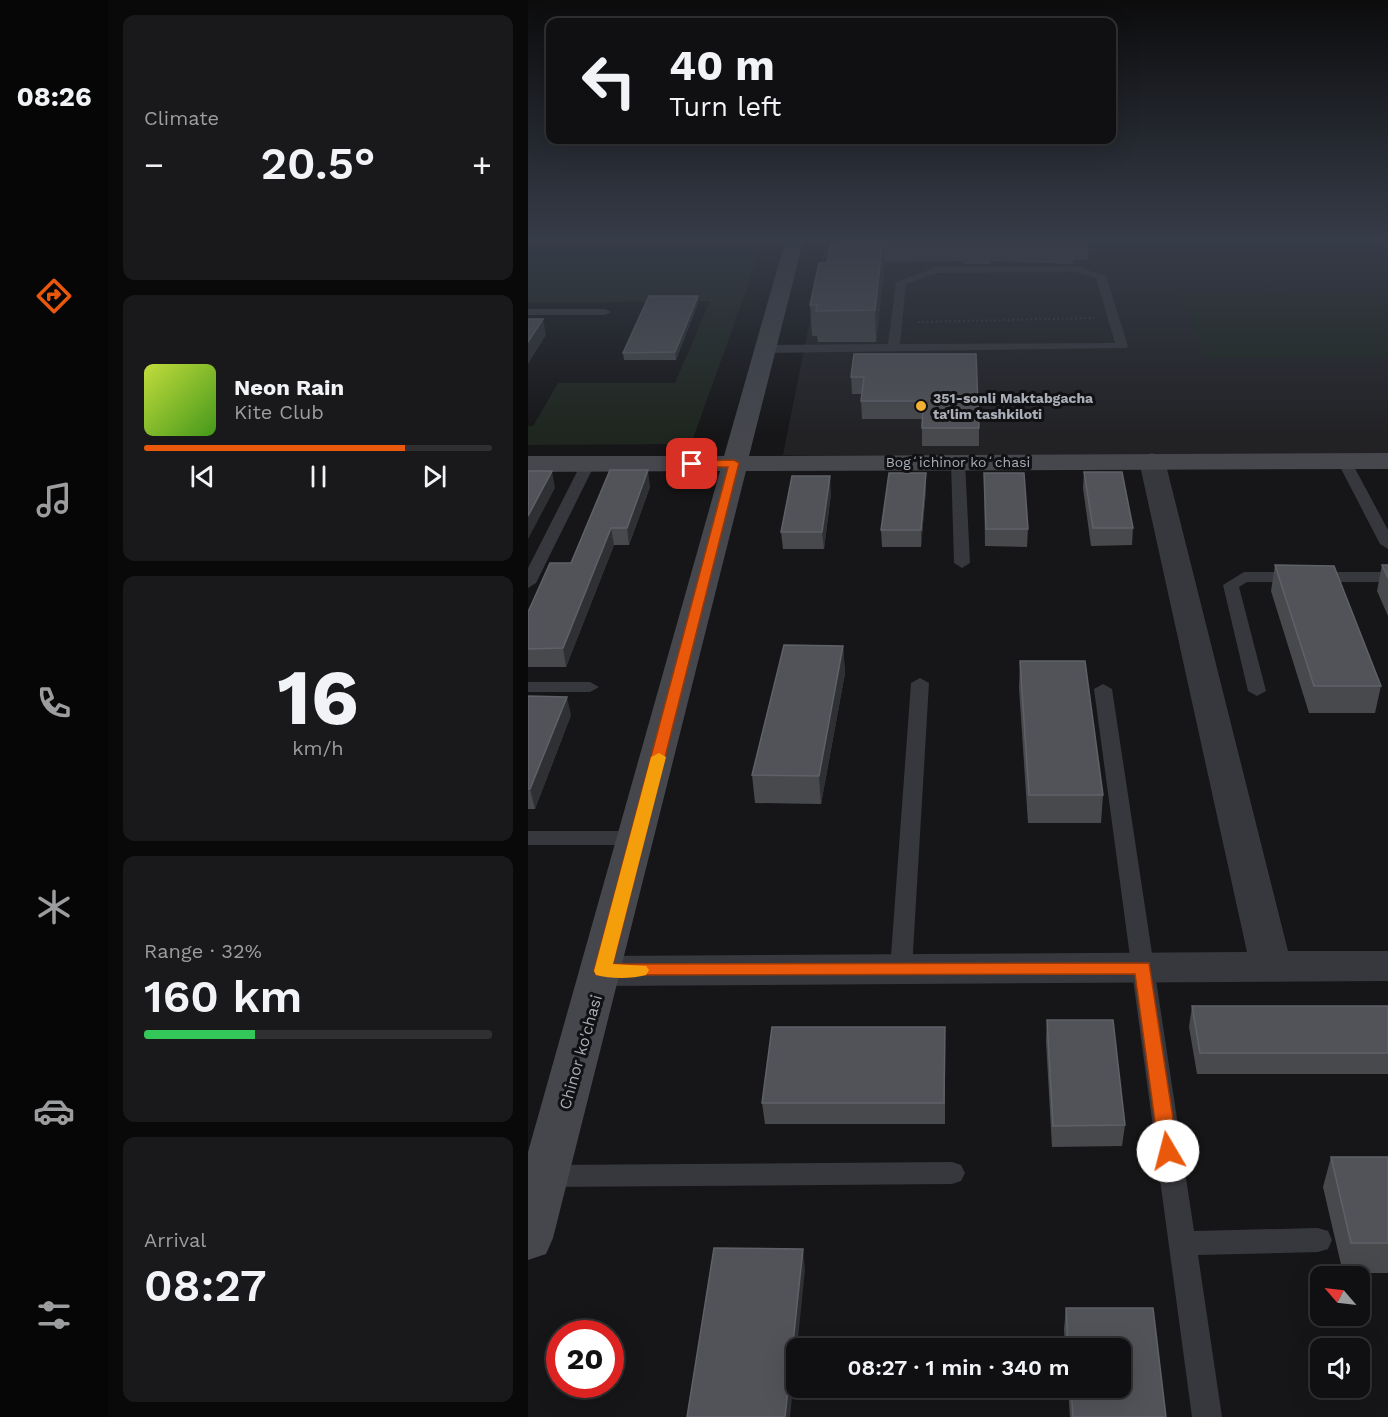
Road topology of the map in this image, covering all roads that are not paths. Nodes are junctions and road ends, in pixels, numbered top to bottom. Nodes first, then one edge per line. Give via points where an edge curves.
1 (777, 304) edge
2 (899, 304) edge
3 (1108, 304) edge
4 (528, 312) edge
5 (605, 312) dead end
6 (894, 347) junction
7 (765, 349) junction
8 (1344, 461) junction
9 (1388, 461) edge
10 (958, 462) junction
11 (1152, 462) junction
12 (734, 463) junction
13 (528, 464) edge
14 (588, 464) junction
15 (1388, 544) edge
16 (962, 563) dead end
17 (1388, 577) edge
18 (528, 584) edge
19 (920, 683) dead end
20 (528, 687) edge
21 (590, 687) dead end
22 (1103, 689) dead end
23 (1257, 691) dead end
24 (528, 838) edge
25 (638, 838) junction
26 (1388, 966) edge
27 (1271, 967) junction
28 (1143, 968) junction
29 (901, 969) junction
30 (602, 971) junction
31 (952, 1173) dead end
32 (545, 1176) junction
33 (528, 1238) edge
34 (1318, 1240) dead end
35 (1181, 1243) junction
36 (1207, 1417) edge

1 - 7 street, Chinor ko'chasi
2 - 6 lane
3 - 6 lane via 1122,346
4 - 5 lane
6 - 7 lane
7 - 12 street, Chinor ko'chasi
8 - 9 street, Bogʻichinor koʻchasi
8 - 11 street, Bogʻichinor koʻchasi
8 - 15 lane
10 - 11 street, Bogʻichinor koʻchasi
10 - 12 street, Bogʻichinor koʻchasi
10 - 16 lane
11 - 27 street
12 - 14 street, Bogʻichinor koʻchasi
12 - 25 street, Chinor ko'chasi
13 - 14 street, Bogʻichinor koʻchasi
14 - 18 lane
17 - 23 lane via 1244,577 1231,585
19 - 29 lane
20 - 21 lane
22 - 28 lane
24 - 25 lane
25 - 30 street, Chinor ko'chasi
26 - 27 street
27 - 28 street
28 - 29 street
28 - 35 lane
29 - 30 street
30 - 32 street, Chinor ko'chasi
31 - 32 lane
32 - 33 street, Chinor ko'chasi
34 - 35 lane
35 - 36 lane

